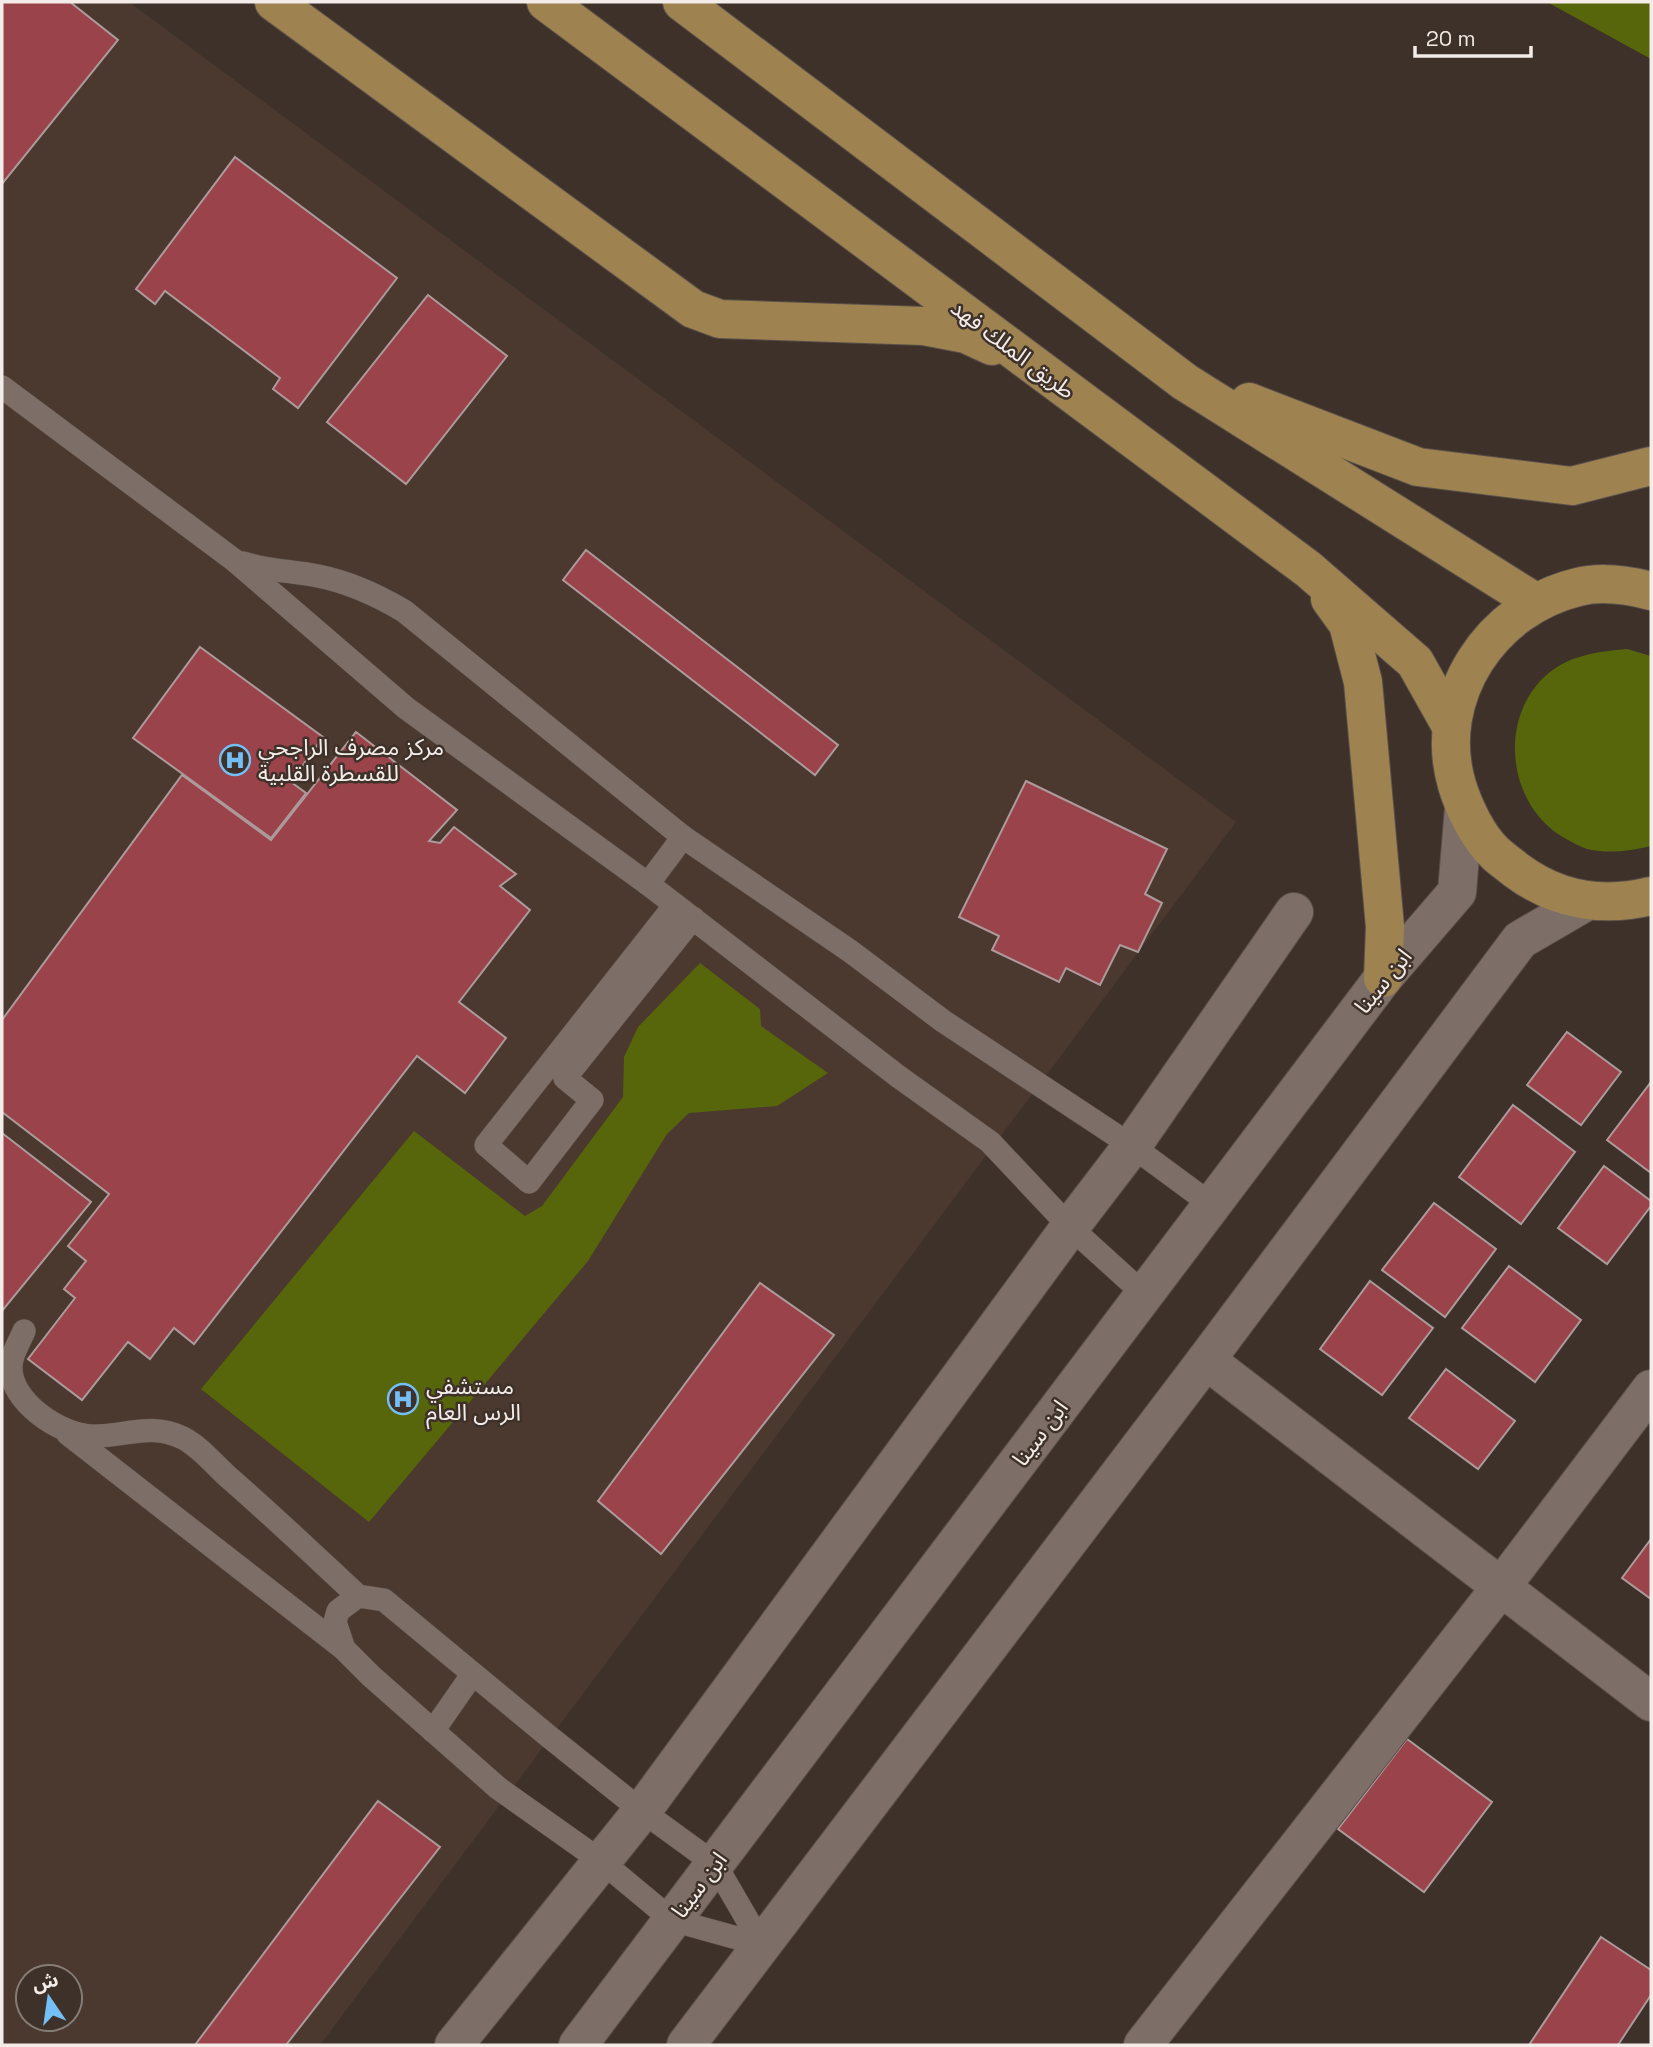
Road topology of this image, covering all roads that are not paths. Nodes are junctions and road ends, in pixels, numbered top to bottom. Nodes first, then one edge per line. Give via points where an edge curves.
1 (274, 2) edge
2 (546, 2) edge
3 (682, 2) edge
4 (1034, 364) junction
5 (1185, 382) junction
6 (2, 387) edge
7 (1651, 466) edge
8 (234, 560) junction
9 (1308, 569) junction
10 (1643, 582) edge
11 (1535, 602) junction
12 (1451, 726) junction
13 (1464, 808) junction
14 (684, 836) junction
15 (648, 884) junction
16 (1651, 896) edge
17 (1587, 901) junction
18 (684, 911) junction
19 (1294, 912) dead end
20 (1383, 978) junction
21 (1132, 1146) junction
22 (1212, 1205) junction
23 (1070, 1227) junction
24 (1145, 1294) junction
25 (24, 1331) dead end
26 (1206, 1360) junction
27 (1651, 1389) edge
28 (64, 1431) junction
29 (1501, 1587) junction
30 (358, 1596) junction
31 (344, 1649) junction
32 (472, 1675) junction
33 (1651, 1702) edge
34 (433, 1731) junction
35 (642, 1811) junction
36 (601, 1861) junction
37 (715, 1864) junction
38 (672, 1920) junction
39 (762, 1945) junction
40 (454, 2045) edge
41 (578, 2045) edge
42 (686, 2045) edge
43 (1143, 2045) edge

1 - 4 main road via 693,309 720,319 924,326 966,334
2 - 4 main road, طريق الملك فهد
3 - 5 main road
4 - 9 main road, طريق الملك فهد
5 - 7 main road via 1418,467 1572,486
5 - 11 main road
6 - 8 lane
8 - 14 lane via 264,570 320,576 373,593 404,611
8 - 15 lane via 406,708
9 - 12 main road, طريق الملك فهد via 1415,662
9 - 20 main road via 1348,624 1363,682 1385,927
10 - 11 main road via 1579,586
11 - 12 main road via 1494,634 1465,676
12 - 13 main road via 1452,768
13 - 17 main road via 1494,852 1536,885
13 - 20 street, ابن سينا via 1457,892
14 - 15 lane
14 - 21 lane via 943,1021
15 - 18 lane
16 - 17 main road via 1627,902
17 - 26 street via 1520,940
18 - 18 lane via 486,1145 529,1182 592,1100 565,1078
18 - 23 lane via 990,1142
19 - 21 street
20 - 22 street, ابن سينا
21 - 22 lane
21 - 23 street
22 - 24 street, ابن سينا
23 - 24 lane
23 - 35 street
24 - 37 street, ابن سينا
25 - 28 lane via 10,1364 13,1386 29,1405
26 - 29 street
26 - 39 street
27 - 29 street
28 - 30 lane via 93,1436 135,1430 165,1432 184,1439
28 - 31 lane
29 - 33 street
29 - 43 street
30 - 31 lane via 338,1611 334,1622
30 - 32 lane via 384,1600
31 - 34 lane
32 - 34 lane
32 - 35 lane
34 - 36 lane via 498,1788
35 - 36 street
35 - 37 lane
36 - 38 lane
36 - 40 street
37 - 38 street, ابن سينا
37 - 39 lane
38 - 39 lane
38 - 41 street, ابن سينا
39 - 42 street

